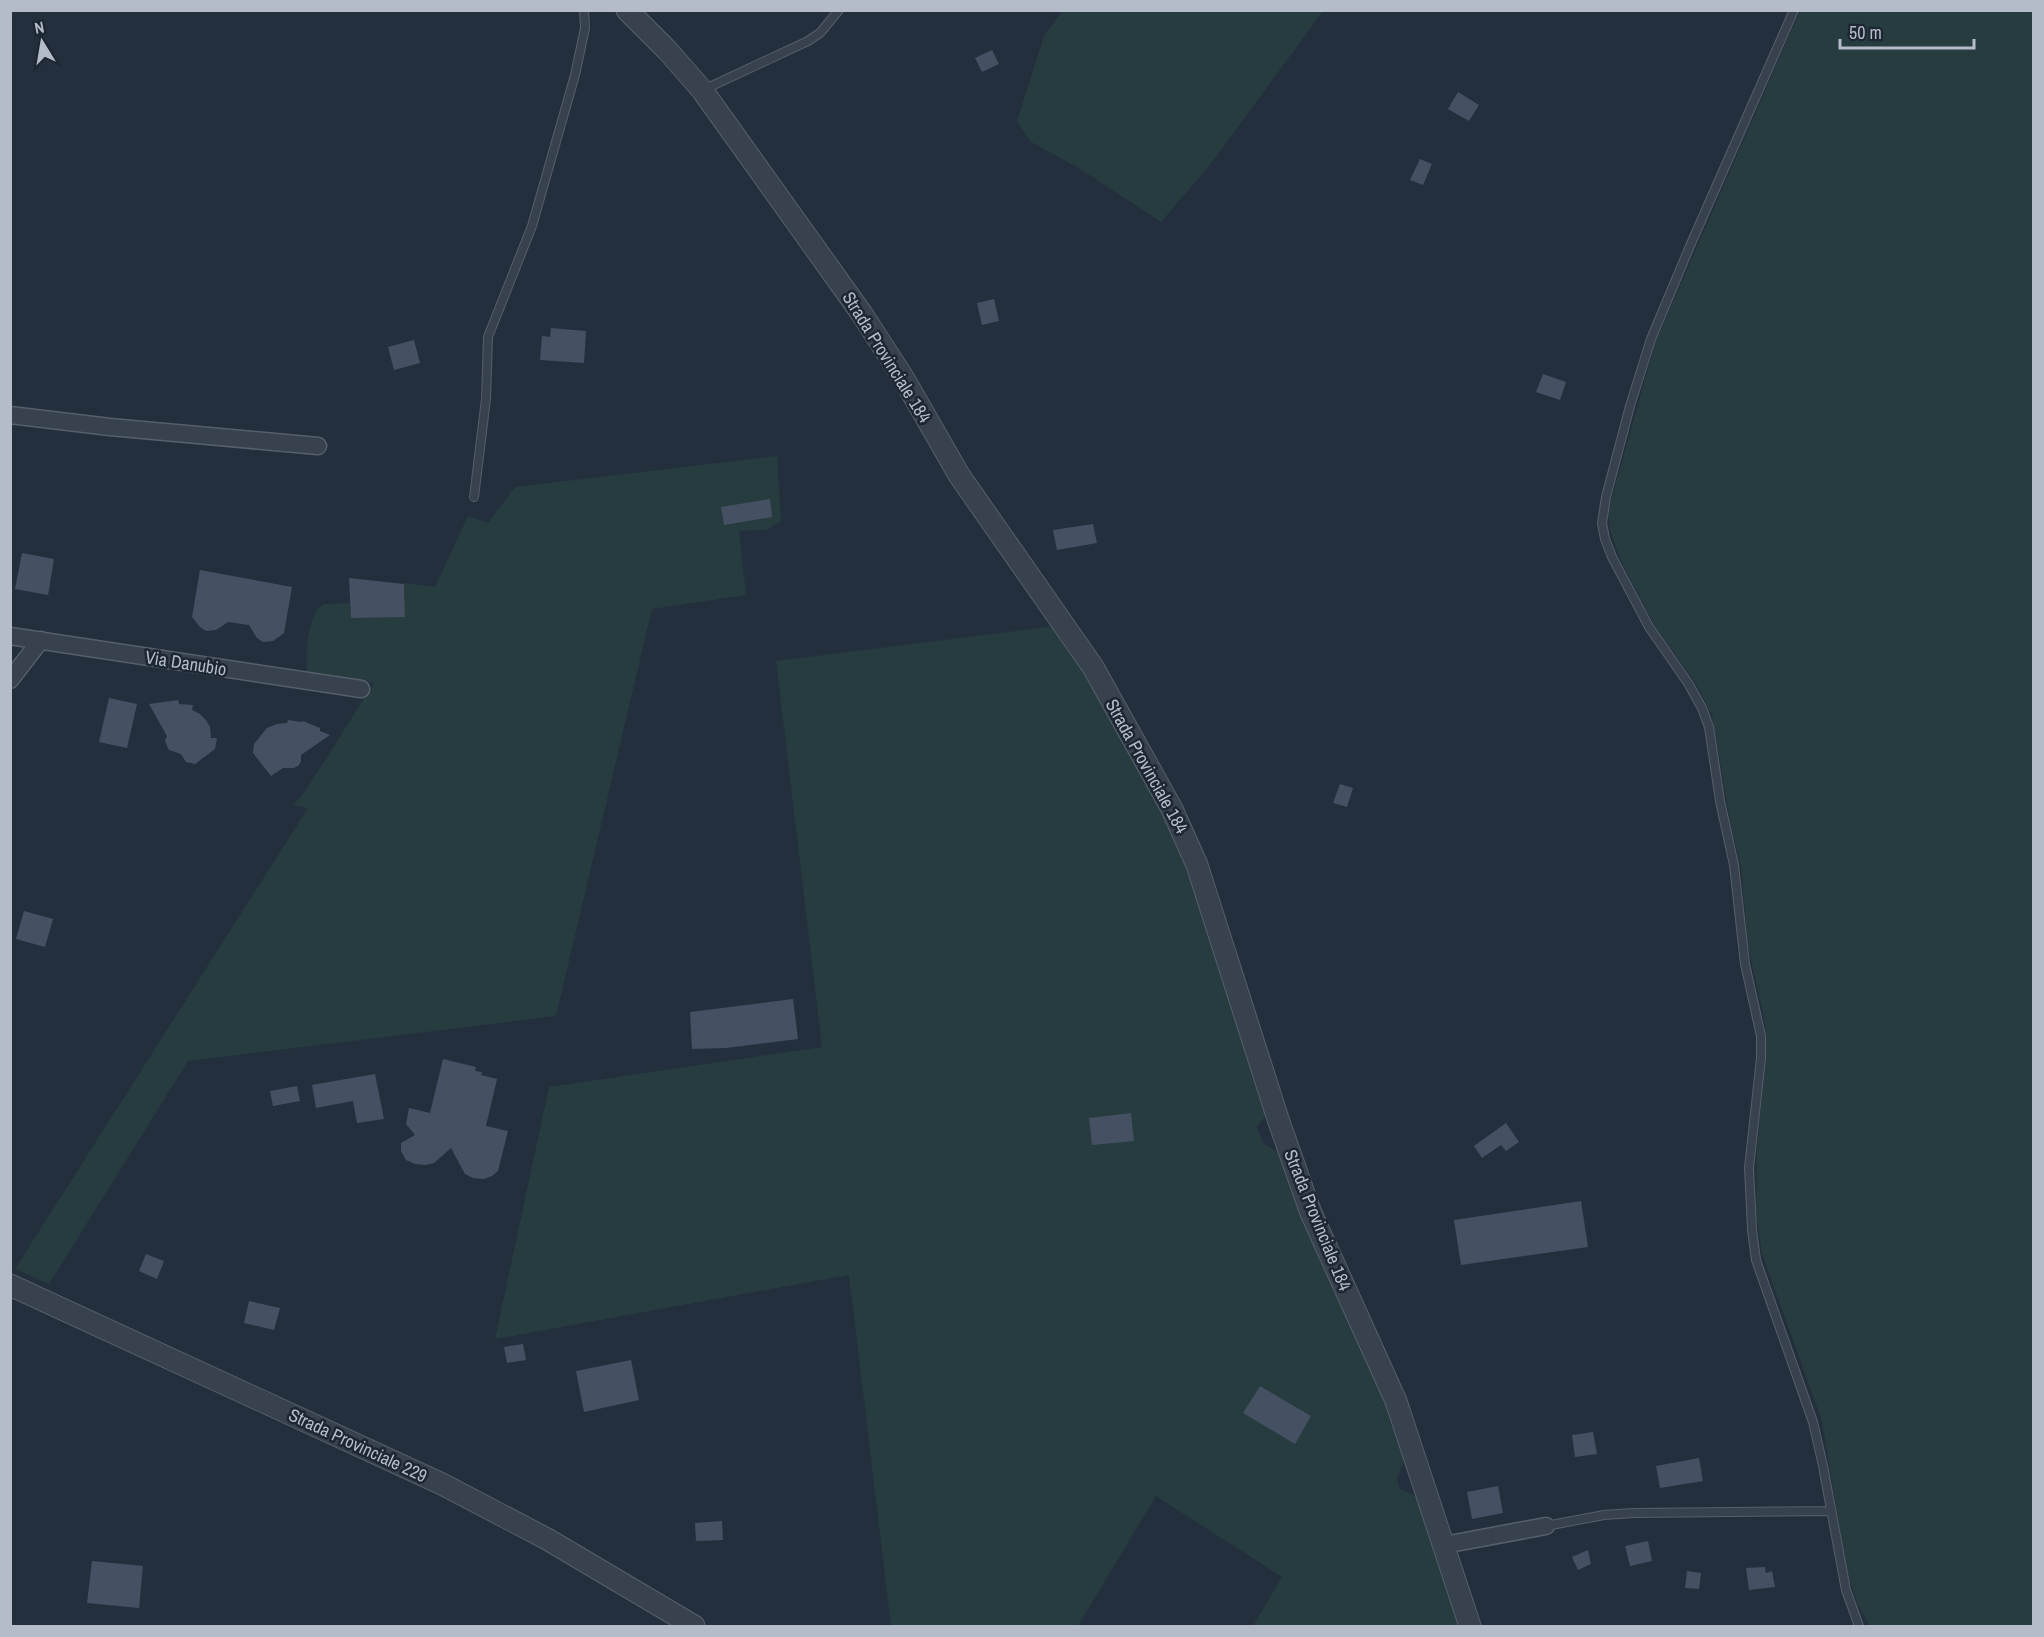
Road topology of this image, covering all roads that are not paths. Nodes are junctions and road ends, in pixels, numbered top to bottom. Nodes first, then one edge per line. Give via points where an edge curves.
1 (585, 10) edge
2 (627, 10) edge
3 (839, 10) edge
4 (1794, 10) edge
5 (702, 90) junction
6 (10, 415) edge
7 (318, 446) dead end
8 (474, 497) dead end
9 (10, 636) edge
10 (41, 640) junction
11 (10, 680) edge
12 (361, 689) dead end
13 (10, 1285) edge
14 (1831, 1511) junction
15 (1546, 1526) joint
16 (1444, 1545) junction
17 (694, 1626) edge
18 (1470, 1626) edge
19 (1859, 1626) edge

1 - 8 lane via 575,75 535,215 488,337 486,399
2 - 5 street, Strada Provinciale 184
3 - 5 lane via 808,41
4 - 14 lane via 1651,339 1630,406 1602,523 1612,557 1649,627 1688,682 1709,727 1734,865 1745,964 1761,1036 1749,1168 1756,1260 1813,1422
5 - 16 street, Strada Provinciale 184 via 862,314 958,475 1088,659 1172,809 1197,864 1311,1213 1396,1401
6 - 7 street
9 - 10 street, Via Danubio
10 - 11 street
10 - 12 street, Via Danubio
13 - 17 street, Strada Provinciale 229 via 442,1484 547,1539
14 - 15 lane via 1633,1513
14 - 19 lane via 1846,1590
15 - 16 street
16 - 18 street, Strada Provinciale 184

